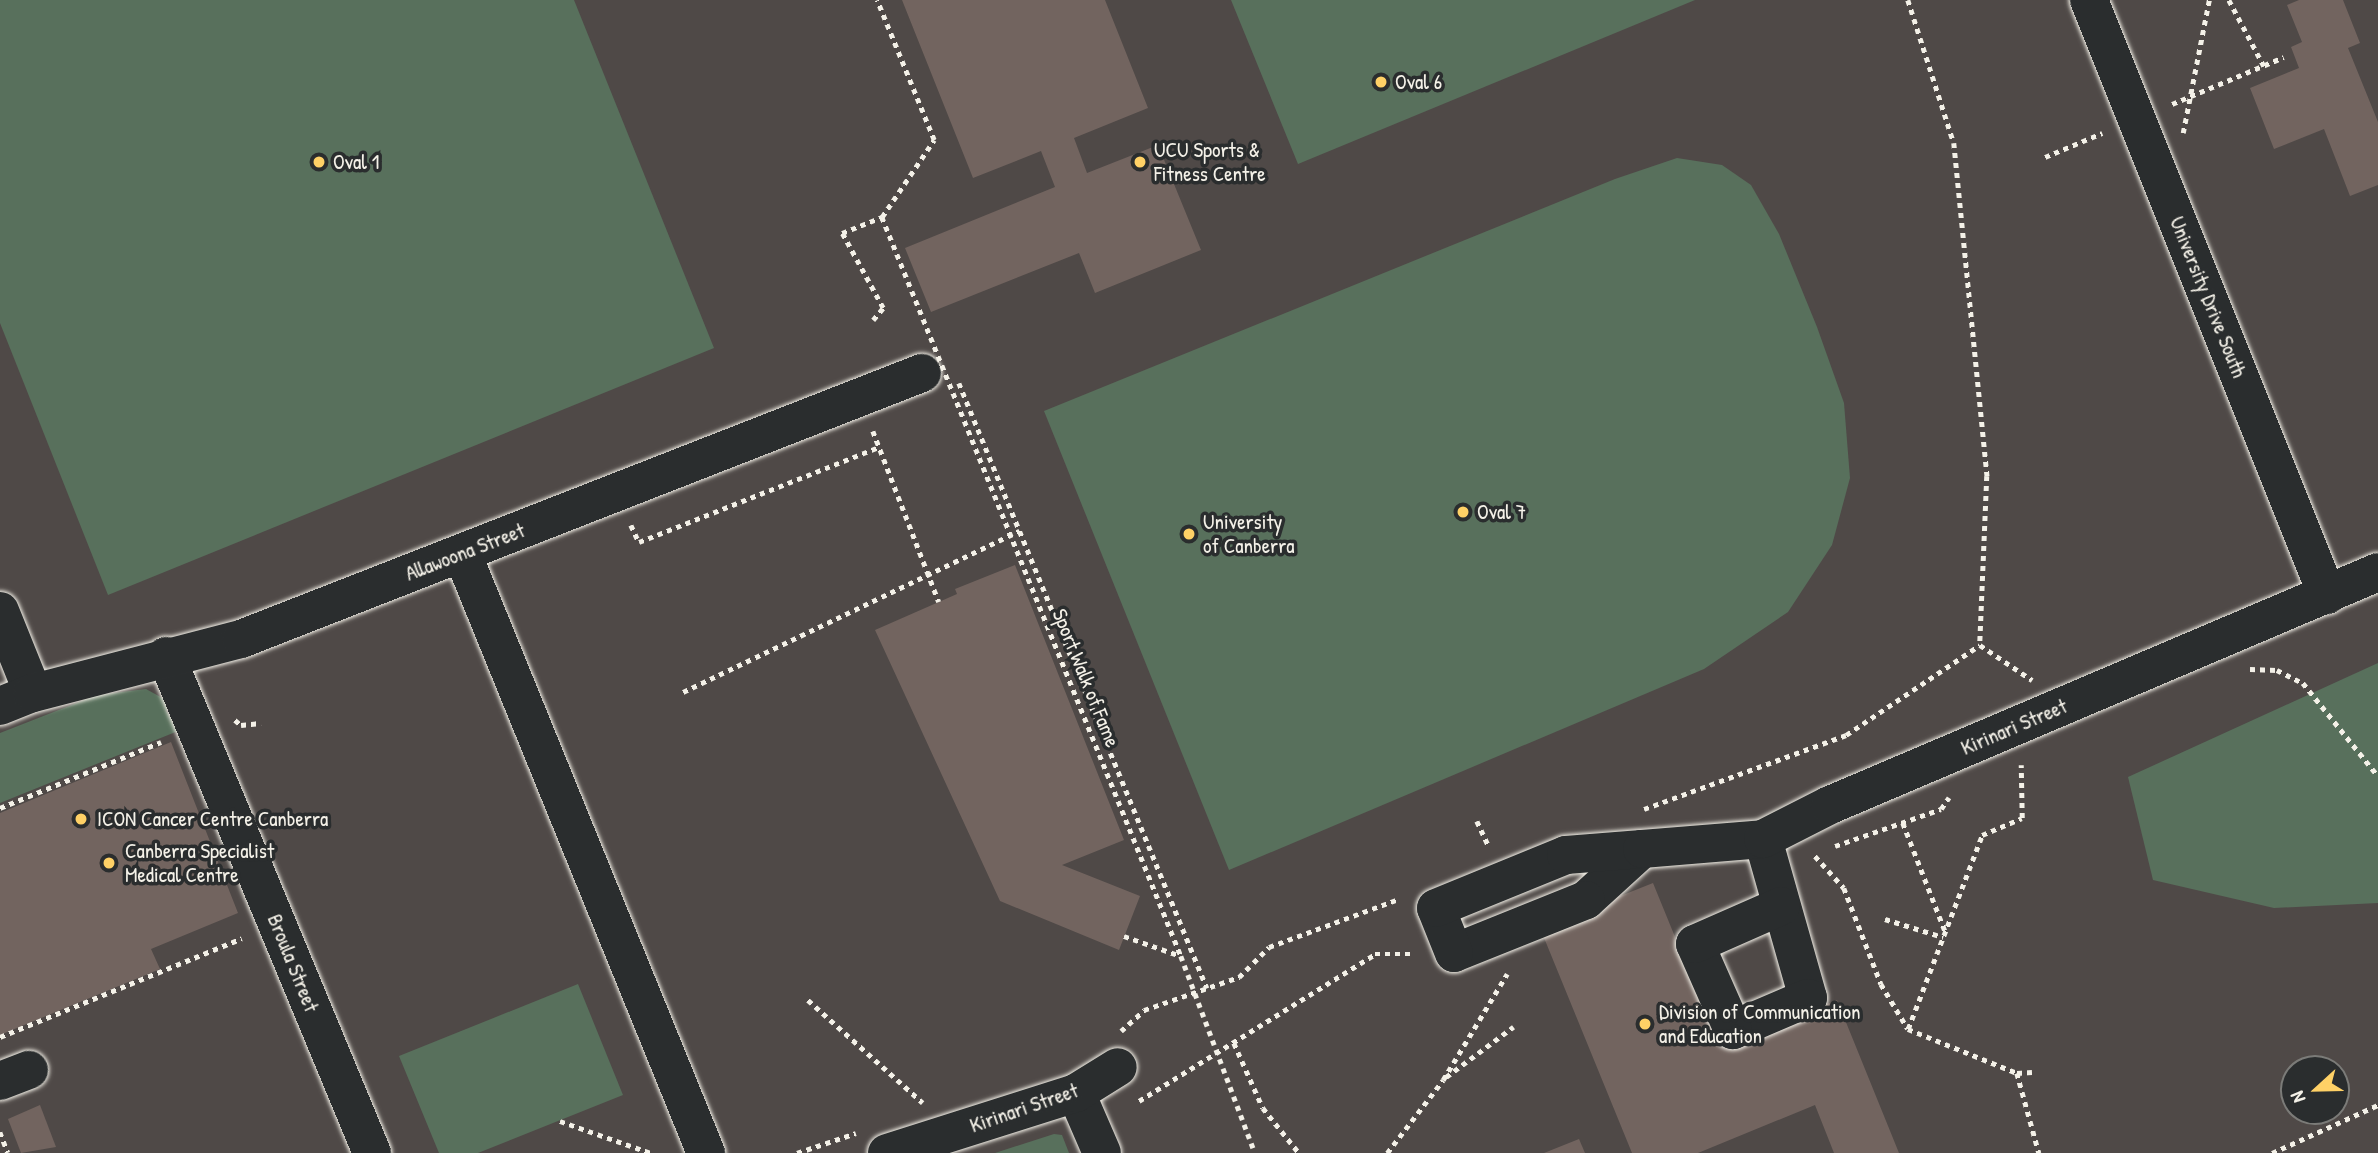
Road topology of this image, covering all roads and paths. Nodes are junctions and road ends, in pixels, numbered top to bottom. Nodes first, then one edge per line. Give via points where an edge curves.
1 (877, 0) edge
2 (1908, 0) edge
3 (2089, 0) edge
4 (2209, 0) edge
5 (2229, 0) edge
6 (2264, 66) dead end
7 (2180, 146) dead end
8 (883, 216) junction
9 (873, 320) dead end
10 (939, 374) joint
11 (860, 397) junction
12 (1019, 531) junction
13 (462, 553) junction
14 (2378, 572) edge
15 (928, 575) junction
16 (2327, 595) junction
17 (939, 602) dead end
18 (0, 611) edge
19 (166, 656) junction
20 (2243, 669) dead end
21 (2039, 685) dead end
22 (683, 692) dead end
23 (17, 699) edge
24 (173, 737) dead end
25 (2034, 757) dead end
26 (2378, 776) edge
27 (0, 808) edge
28 (1477, 821) dead end
29 (1903, 823) dead end
30 (1763, 839) junction
31 (1804, 846) dead end
32 (1491, 853) dead end
33 (1780, 906) dead end
34 (1885, 919) dead end
35 (239, 926) dead end
36 (1944, 934) junction
37 (1124, 936) dead end
38 (1454, 953) joint
39 (1181, 956) junction
40 (1512, 966) dead end
41 (1207, 988) dead end
42 (808, 1000) dead end
43 (1513, 1027) dead end
44 (1908, 1029) junction
45 (0, 1037) edge
46 (1234, 1044) junction
47 (1118, 1067) dead end
48 (2032, 1072) dead end
49 (2017, 1073) junction
50 (1443, 1080) junction
51 (1076, 1093) junction
52 (1136, 1103) dead end
53 (2378, 1105) edge
54 (929, 1108) dead end
55 (560, 1121) dead end
56 (0, 1132) edge
57 (8, 1153) edge
58 (372, 1153) edge
59 (650, 1153) edge
60 (706, 1153) edge
61 (887, 1153) edge
62 (1102, 1153) edge
63 (1255, 1153) edge
64 (1299, 1153) edge
65 (1387, 1153) edge
66 (2039, 1153) edge
67 (2272, 1153) edge

1 - 8 path via 934,140
2 - 21 path via 1954,143 1987,476 1980,645
3 - 16 street, University Drive South
4 - 7 path
5 - 6 path
8 - 9 path via 842,233 883,308
8 - 39 path, Sport Walk of Fame, bridge
10 - 11 street, Allawoona Street
10 - 12 path
11 - 13 street, Allawoona Street
11 - 15 path
12 - 15 path
12 - 41 path
13 - 19 street, Allawoona Street via 241,639
13 - 60 street
14 - 16 street, Kirinari Street
15 - 17 path
15 - 22 path
16 - 30 street, Kirinari Street via 1829,805
18 - 23 street
19 - 23 street, Allawoona Street
19 - 58 street, Broula Street
20 - 26 path via 2277,670 2303,683
24 - 27 path
25 - 36 path via 2021,762 2022,818 1982,835
28 - 32 path
29 - 36 path
30 - 33 street
30 - 38 street, Kirinari Street via 1642,849 1586,900
31 - 44 path via 1844,888 1881,984
34 - 36 path
35 - 45 path via 243,938
36 - 44 path
37 - 39 path
38 - 46 path via 1375,954
39 - 63 path, Sport Walk of Fame, bridge
40 - 50 path
42 - 54 path
43 - 50 path
44 - 49 path
46 - 52 path
46 - 64 path via 1262,1108
47 - 51 street, Kirinari Street
48 - 49 path
49 - 66 path
50 - 65 path
51 - 61 street, Kirinari Street
51 - 62 street
53 - 67 path
55 - 59 path
56 - 57 path

